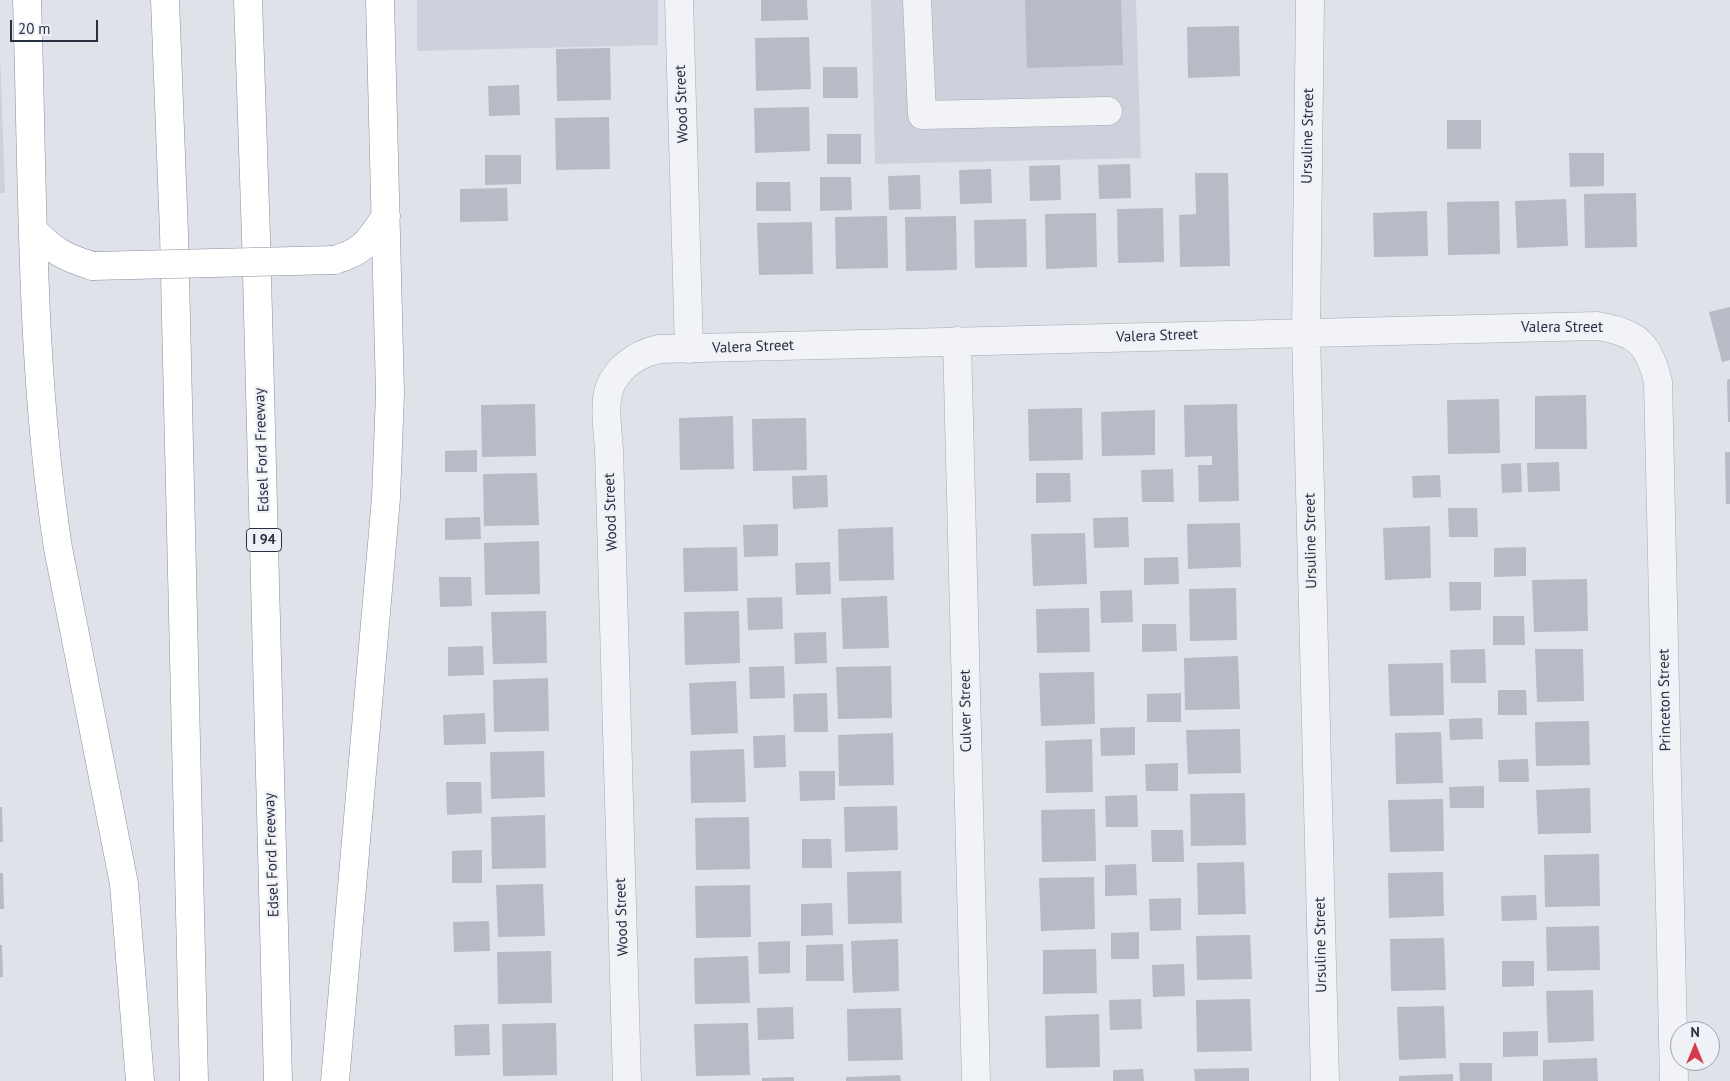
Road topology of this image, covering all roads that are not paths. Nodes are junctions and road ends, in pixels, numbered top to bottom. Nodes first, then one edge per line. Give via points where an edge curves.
1 (27, 0) edge
2 (165, 0) edge
3 (248, 0) edge
4 (380, 0) edge
5 (679, 0) edge
6 (917, 0) edge
7 (1310, 0) edge
8 (1108, 111) dead end
9 (386, 216) junction
10 (34, 231) junction
11 (1306, 332) junction
12 (1625, 333) joint
13 (957, 341) junction
14 (689, 349) junction
15 (140, 1081) edge
16 (194, 1081) edge
17 (278, 1081) edge
18 (335, 1081) edge
19 (626, 1081) edge
20 (976, 1081) edge
21 (1325, 1081) edge
22 (1674, 1081) edge

1 - 10 highway
2 - 16 highway via 174,233
3 - 17 highway, Edsel Ford Freeway / I 94
4 - 9 highway
5 - 14 street, Wood Street
6 - 8 street via 922,114
7 - 11 street, Ursuline Street
9 - 10 highway, bridge via 363,246 334,260 93,266 60,254
9 - 18 highway via 390,393 386,498
10 - 15 highway via 35,315 50,496 124,884
11 - 12 street, Valera Street via 1597,326
11 - 13 street, Valera Street
11 - 21 street, Ursuline Street
12 - 22 street, Princeton Street via 1643,345 1654,362 1658,382
13 - 14 street, Valera Street
13 - 20 street, Culver Street
14 - 19 street, Wood Street via 659,349 637,357 620,370 606,398

